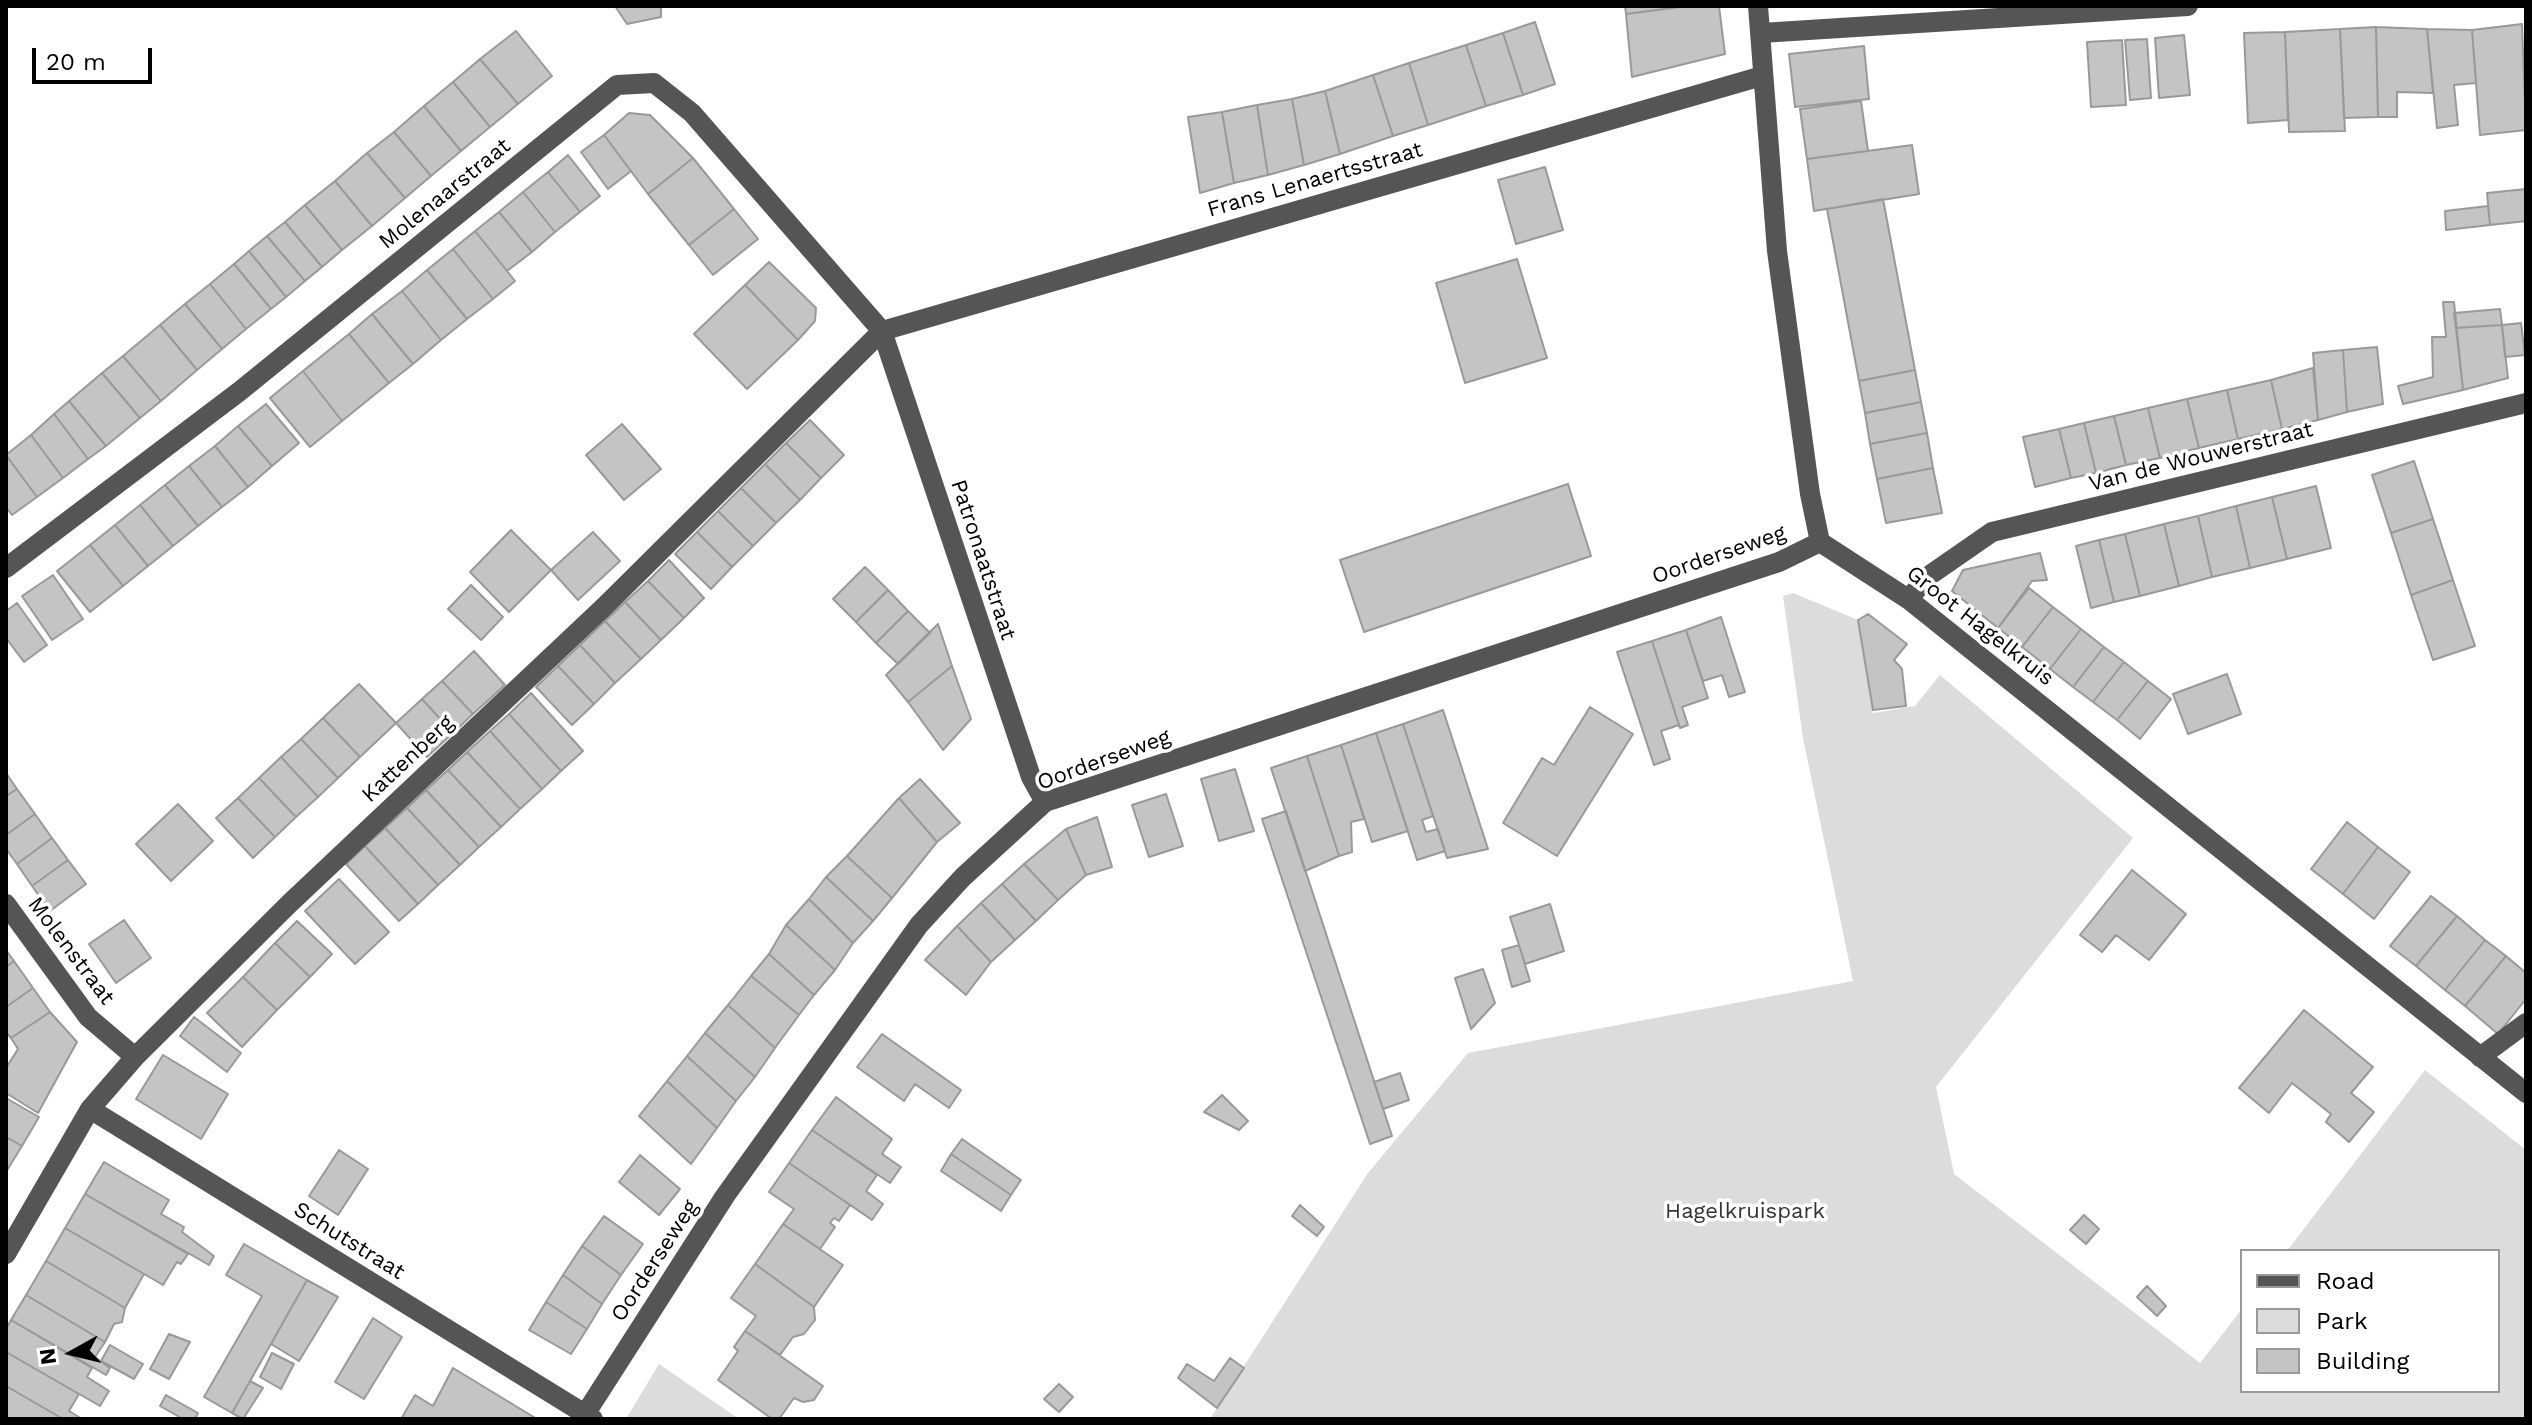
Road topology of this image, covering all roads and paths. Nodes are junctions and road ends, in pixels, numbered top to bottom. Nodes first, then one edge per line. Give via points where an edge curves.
1 (1758, 6) edge
2 (2188, 6) edge
3 (1761, 33) junction
4 (1762, 76) junction
5 (882, 331) junction
6 (2526, 403) edge
7 (1820, 542) junction
8 (6, 568) edge
9 (1908, 599) junction
10 (1045, 802) junction
11 (6, 904) edge
12 (2526, 1023) edge
13 (135, 1057) junction
14 (2480, 1057) junction
15 (2526, 1093) edge
16 (90, 1109) junction
17 (6, 1254) edge
18 (587, 1417) edge

1 - 3 street
2 - 3 street
3 - 4 street
4 - 5 street, Frans Lenaertsstraat
4 - 7 street via 1777,251
5 - 8 street, Molenaarstraat via 692,113 654,83 617,85 240,391
5 - 10 street, Patronaatstraat via 1031,777
5 - 13 street, Kattenberg via 604,607
6 - 9 street, Van de Wouwerstraat via 1992,532 1930,575
7 - 9 street, Groot Hagelkruis
7 - 10 street, Oorderseweg via 1779,562
9 - 14 street, Groot Hagelkruis
10 - 18 street, Oorderseweg via 919,925 725,1196
11 - 13 street, Molenstraat via 88,1017
12 - 14 street
13 - 16 street, Kattenberg
14 - 15 street, Groot Hagelkruis
16 - 17 street, Kattenberg
16 - 18 street, Schutstraat

